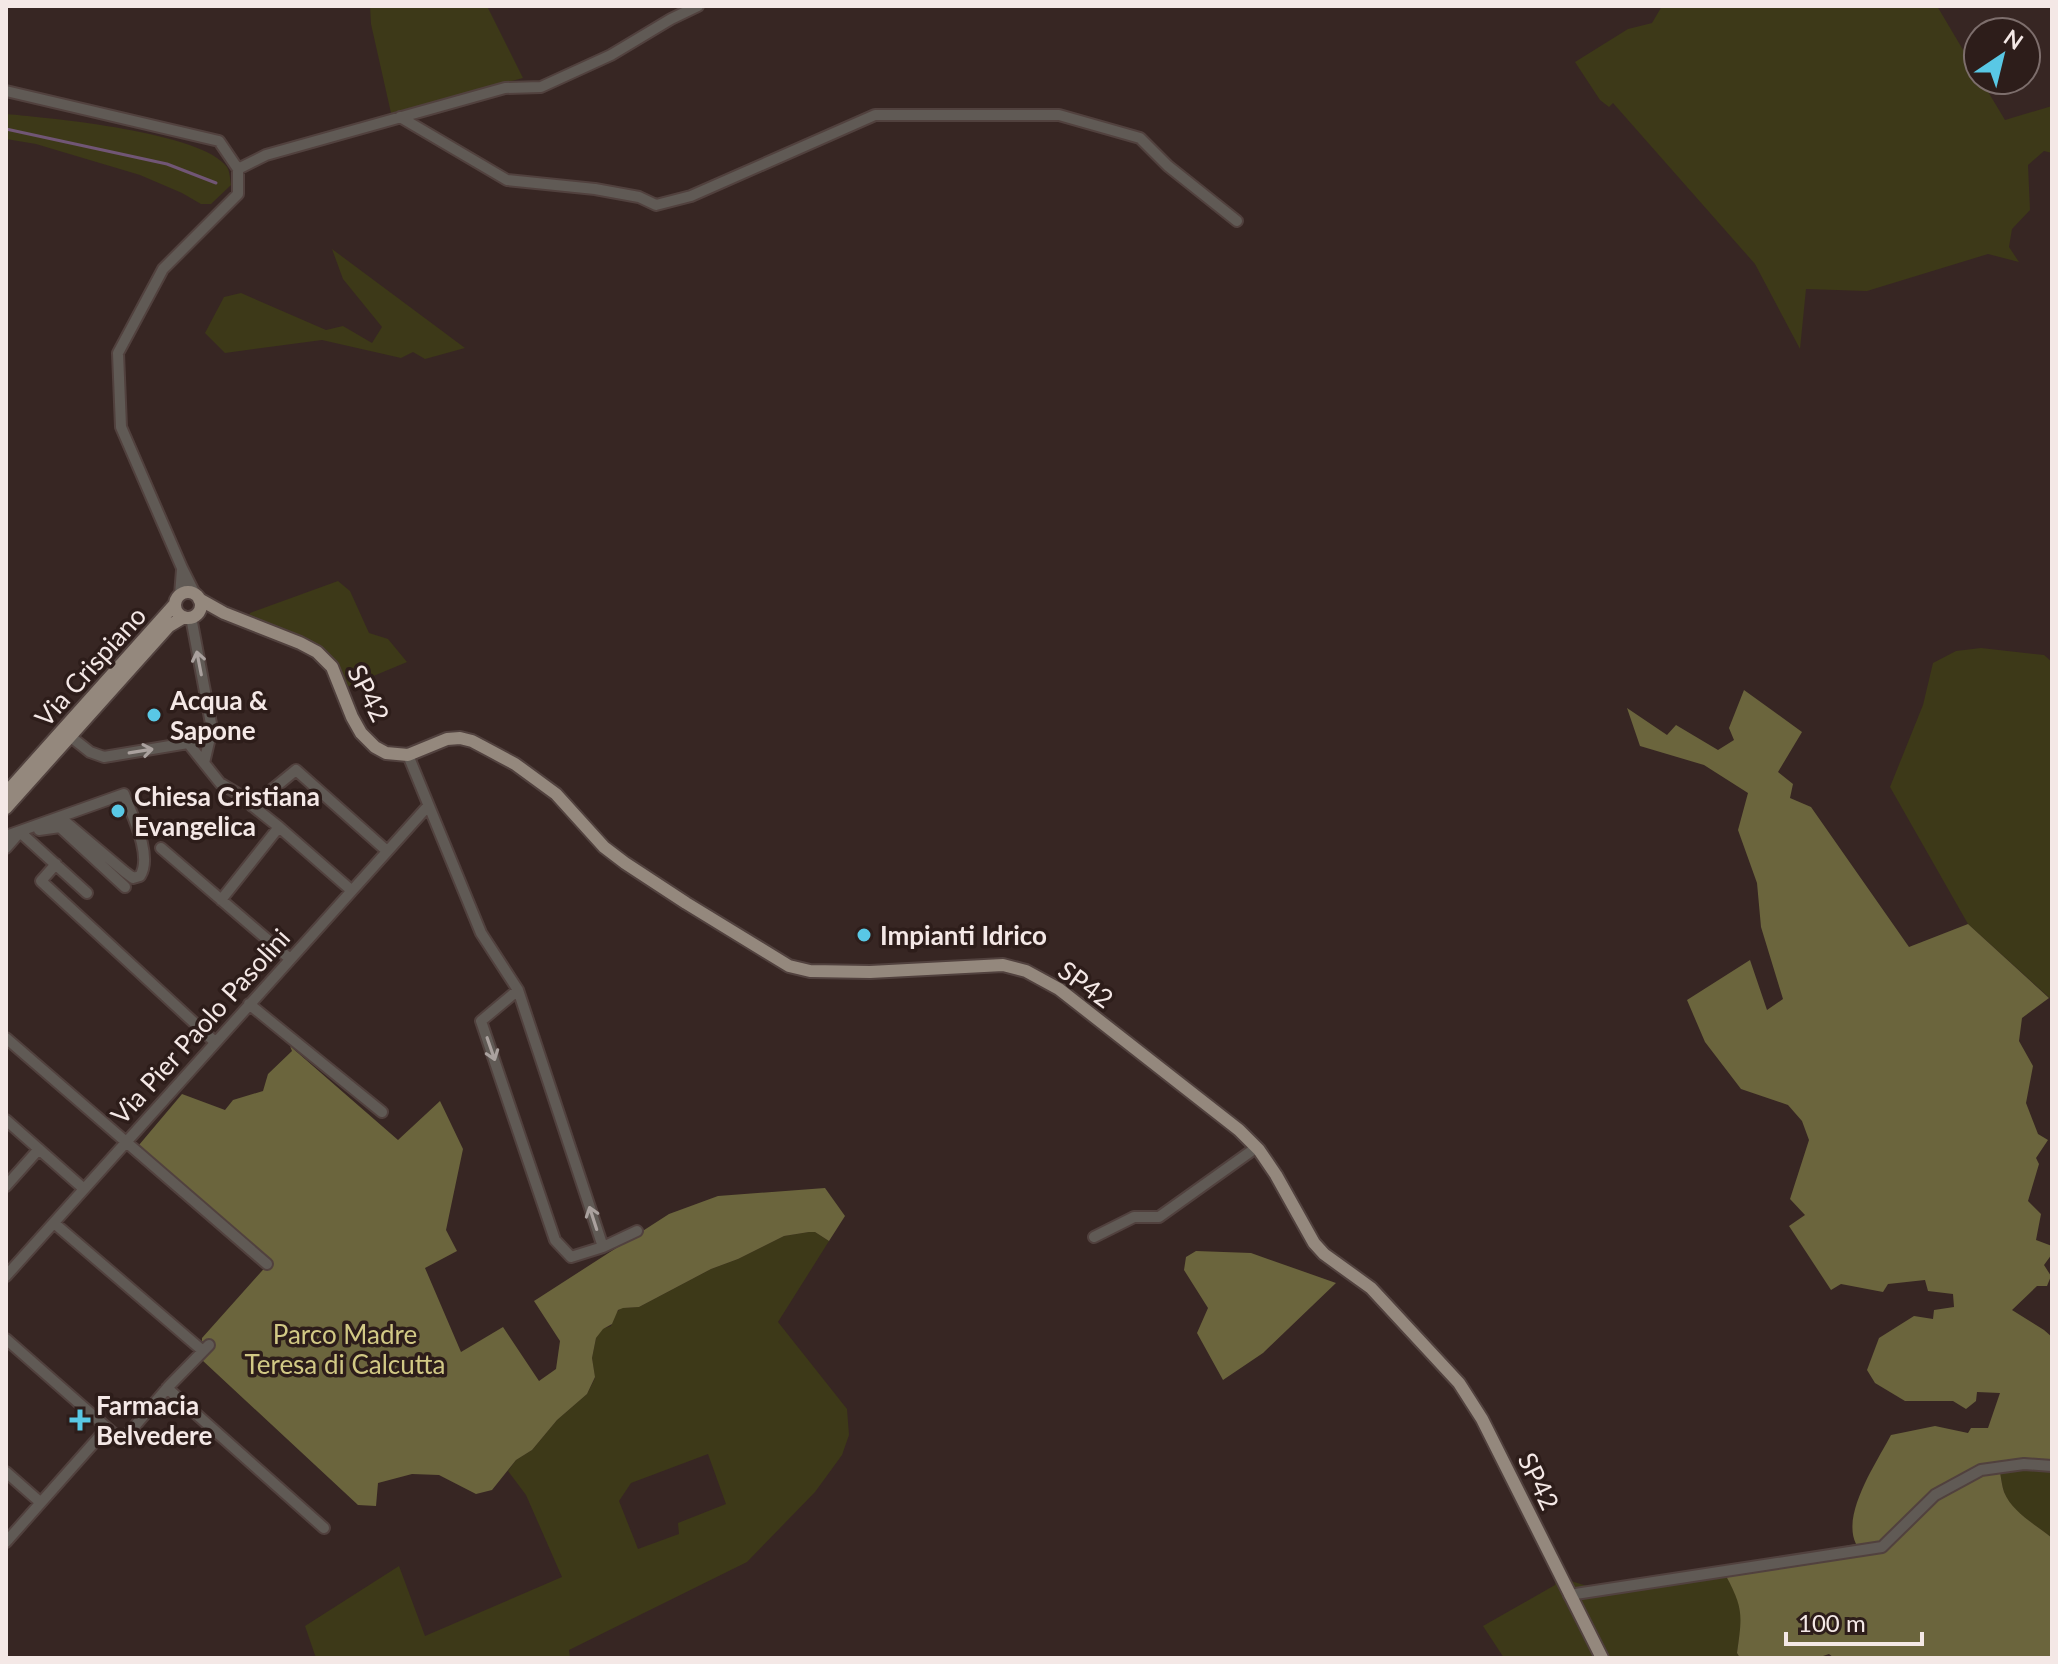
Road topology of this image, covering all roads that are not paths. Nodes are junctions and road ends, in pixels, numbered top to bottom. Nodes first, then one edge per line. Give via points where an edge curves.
1 (698, 6) edge
2 (6, 91) edge
3 (400, 117) junction
4 (238, 169) junction
5 (1237, 221) dead end
6 (182, 568) junction
7 (197, 597) junction
8 (178, 600) junction
9 (224, 613) junction
10 (191, 616) junction
11 (212, 729) junction
12 (71, 737) junction
13 (188, 743) junction
14 (408, 755) junction
15 (204, 763) junction
16 (6, 793) edge
17 (252, 806) junction
18 (428, 806) junction
19 (6, 808) edge
20 (61, 818) junction
21 (279, 827) junction
22 (20, 832) junction
23 (6, 836) edge
24 (6, 848) edge
25 (161, 848) dead end
26 (387, 851) junction
27 (56, 864) junction
28 (125, 887) dead end
29 (351, 890) junction
30 (87, 893) dead end
31 (221, 900) junction
32 (290, 959) junction
33 (518, 990) junction
34 (249, 1004) junction
35 (6, 1038) edge
36 (215, 1042) junction
37 (382, 1112) dead end
38 (7, 1122) edge
39 (126, 1142) junction
40 (1257, 1147) junction
41 (39, 1149) junction
42 (6, 1186) edge
43 (84, 1189) junction
44 (54, 1223) junction
45 (637, 1231) dead end
46 (1094, 1237) dead end
47 (603, 1247) junction
48 (267, 1264) dead end
49 (6, 1276) edge
50 (6, 1339) edge
51 (167, 1388) junction
52 (107, 1428) junction
53 (2052, 1466) edge
54 (6, 1472) edge
55 (40, 1502) junction
56 (324, 1528) dead end
57 (6, 1542) edge
58 (1569, 1595) junction
59 (1602, 1658) edge

1 - 3 street via 541,87 505,88
2 - 4 street via 219,141
3 - 4 street via 266,155
3 - 5 street via 507,180 595,189 656,205 691,196 875,115 1059,115 1140,138
4 - 6 street via 238,194 163,269 118,353 121,427
6 - 7 street
6 - 8 street
7 - 8 main road via 185,593
7 - 9 main road, SP42 / SP42
7 - 10 main road via 201,607
8 - 10 main road via 177,611
8 - 16 main road, Via Crispiano
9 - 10 main road, SP42 / SP42
9 - 14 main road, SP42 / SP42 via 317,652 332,667 361,733 386,753
11 -> 10 street
10 - 12 main road, Via Crispiano via 169,626
11 - 13 street, Via Crispiano
11 - 15 street
12 -> 13 street, Via Crispiano via 104,757
12 - 19 main road, Via Crispiano
13 - 15 street
14 - 18 street
14 - 40 main road, SP42 / SP42 via 460,738 515,764 556,794 625,863 789,966 870,972 1003,965 1026,971 1059,989
15 - 17 street via 220,783
17 - 21 street
17 - 26 street via 296,770
18 - 26 street, Via Pier Paolo Pasolini
18 - 33 street via 481,933
20 - 20 street via 133,878 140,876 144,861 139,831 124,794
20 - 22 street
21 - 29 street
21 - 31 street
22 - 23 street
22 - 24 street
22 - 27 street
22 - 28 street via 60,827
25 - 31 street
26 - 29 street, Via Pier Paolo Pasolini
27 - 30 street
27 - 36 street via 41,881
29 - 32 street, Via Pier Paolo Pasolini
31 - 32 street
32 - 34 street, Via Pier Paolo Pasolini
47 -> 33 street
33 -> 47 street via 481,1021 555,1240 571,1257
34 - 36 street, Via Pier Paolo Pasolini
34 - 37 street
35 - 39 street
36 - 39 street, Via Pier Paolo Pasolini
38 - 41 street
39 - 43 street, Via Pier Paolo Pasolini
39 - 48 street
40 - 46 street via 1159,1217 1134,1217
40 - 58 main road, SP42 / SP42 via 1314,1243 1371,1288 1459,1383 1513,1477
41 - 42 street
41 - 43 street
43 - 44 street, Via Pier Paolo Pasolini
44 - 49 street, Via Pier Paolo Pasolini
44 - 51 street via 206,1348
45 - 47 street
50 - 52 street
51 - 52 street via 122,1441
51 - 56 street
52 - 55 street
53 - 58 street via 1981,1470 1935,1495 1882,1547
54 - 55 street
55 - 57 street
58 - 59 main road, SP42 / SP42

